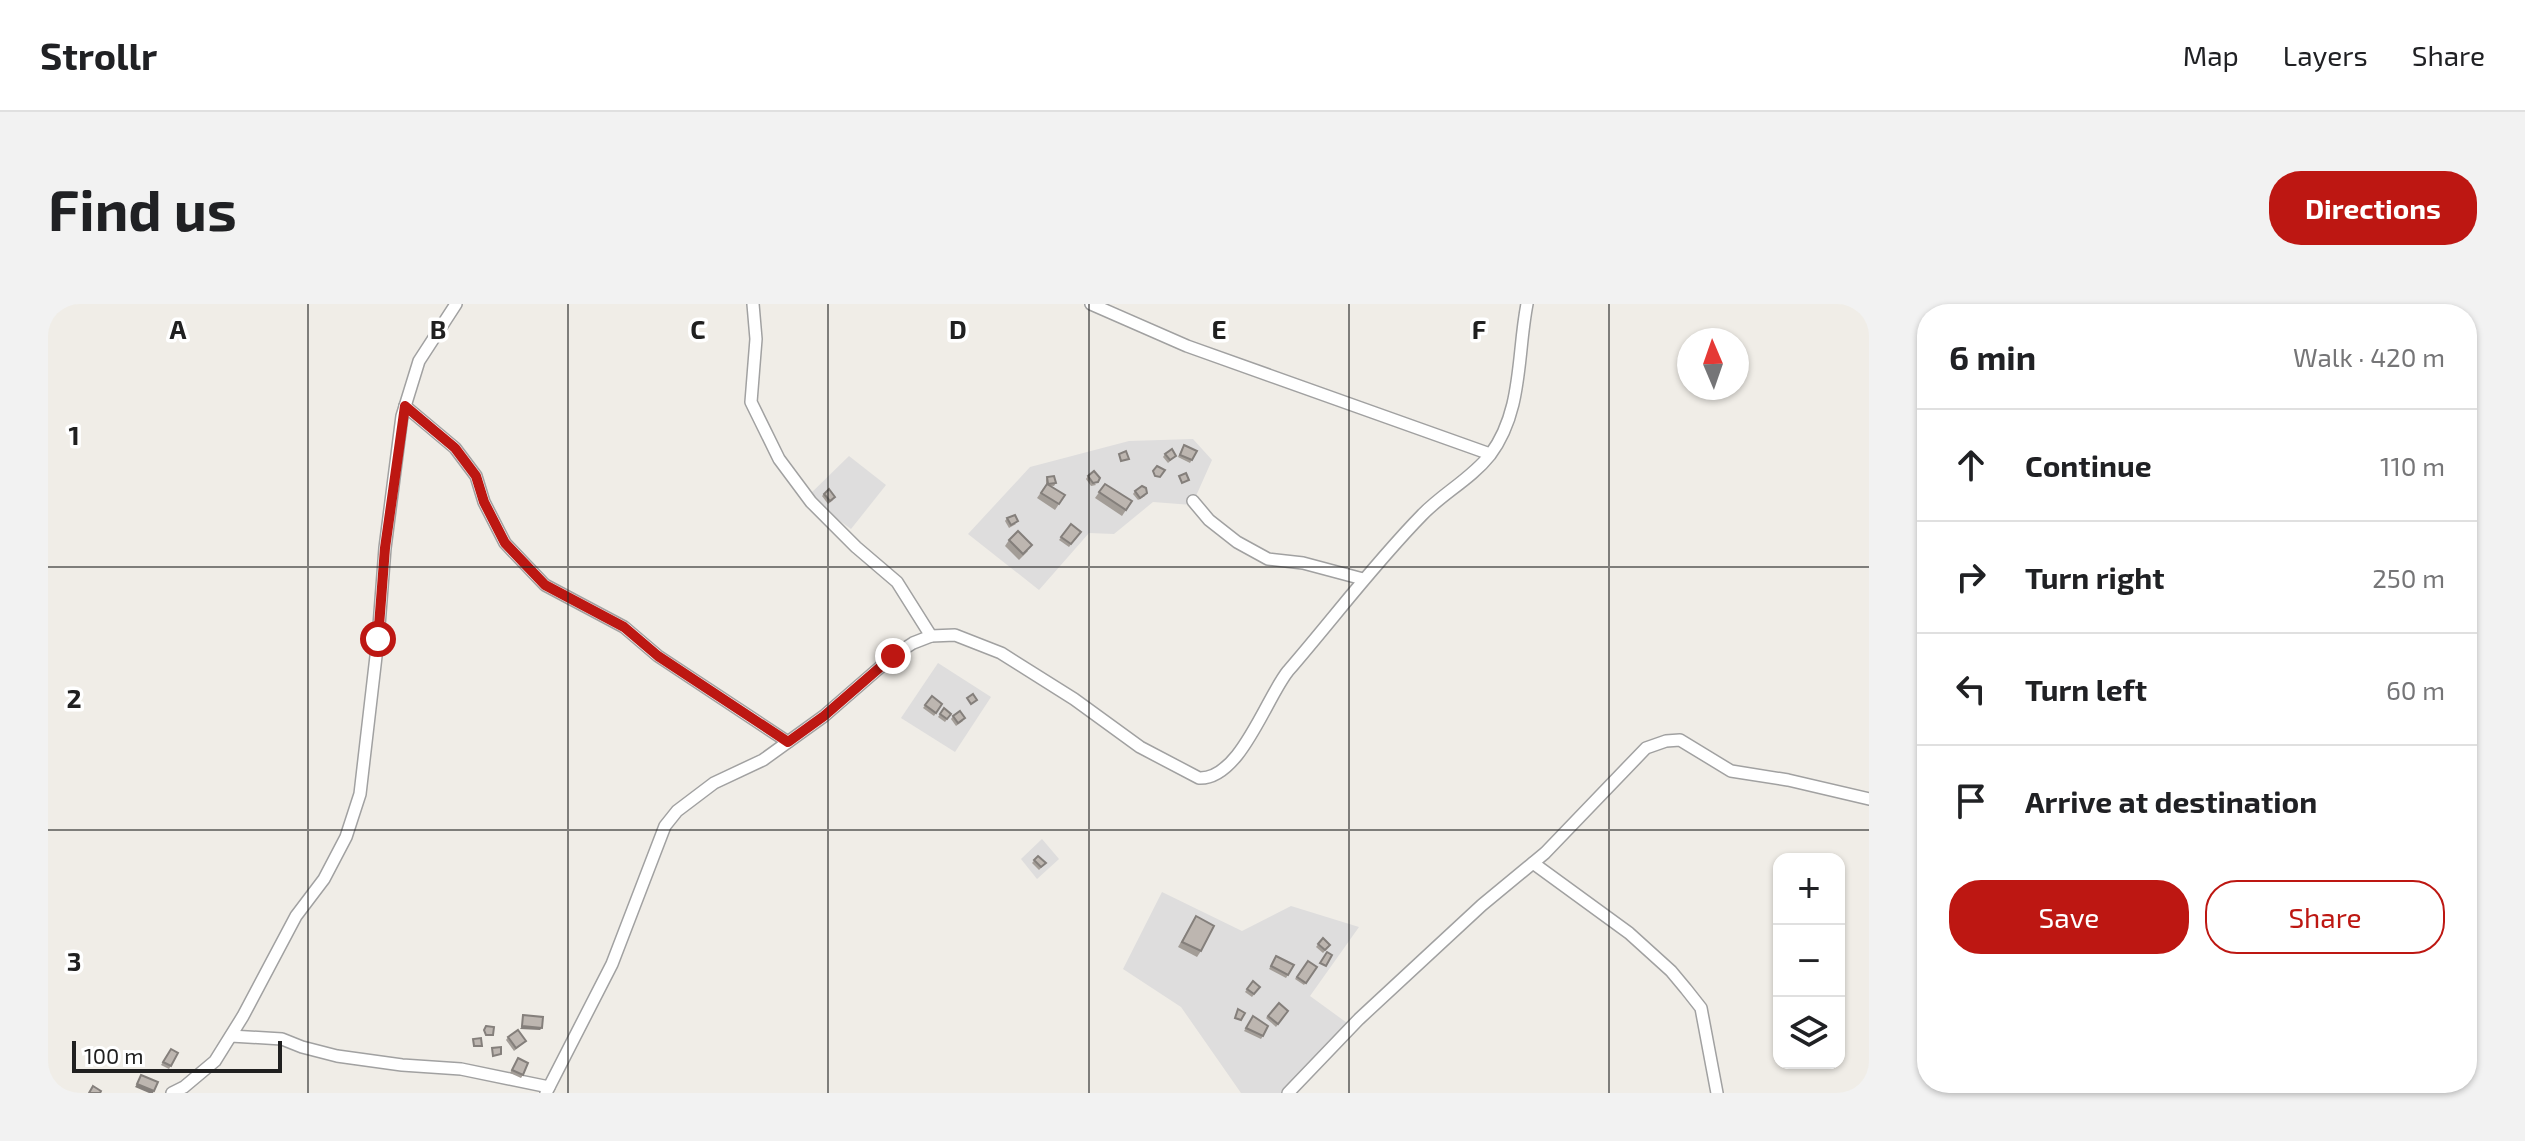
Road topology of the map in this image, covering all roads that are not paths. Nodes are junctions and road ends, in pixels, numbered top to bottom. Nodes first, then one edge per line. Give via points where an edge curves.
1 (456, 304) edge
2 (753, 304) edge
3 (1091, 304) edge
4 (1527, 304) edge
5 (405, 406) junction
6 (1490, 454) junction
7 (1193, 501) dead end
8 (1363, 579) junction
9 (931, 636) junction
10 (788, 742) junction
11 (1869, 799) edge
12 (1533, 863) junction
13 (231, 1036) junction
14 (547, 1090) edge
15 (172, 1093) edge
16 (1288, 1093) edge
17 (1717, 1093) edge

1 - 5 street via 419,361
2 - 9 street via 751,402 779,459 811,502 897,582
3 - 6 street via 1200,351
4 - 6 street via 1518,390 1509,421
5 - 10 street via 455,448 476,476 505,543 545,585 624,627 658,656
5 - 13 street via 360,794 324,879 296,916
6 - 8 street via 1425,512
7 - 8 street via 1237,542 1268,559
8 - 9 street via 1277,685 1237,757 1207,778 1140,747 1001,653 955,635
9 - 10 street via 893,656
10 - 14 street via 714,783 665,826 612,964
11 - 12 street via 1731,771 1680,740 1666,741 1646,748
12 - 16 street via 1359,1019
12 - 17 street via 1629,933 1686,989 1701,1008
13 - 14 street via 282,1039 337,1056 461,1069
13 - 15 street via 215,1061

